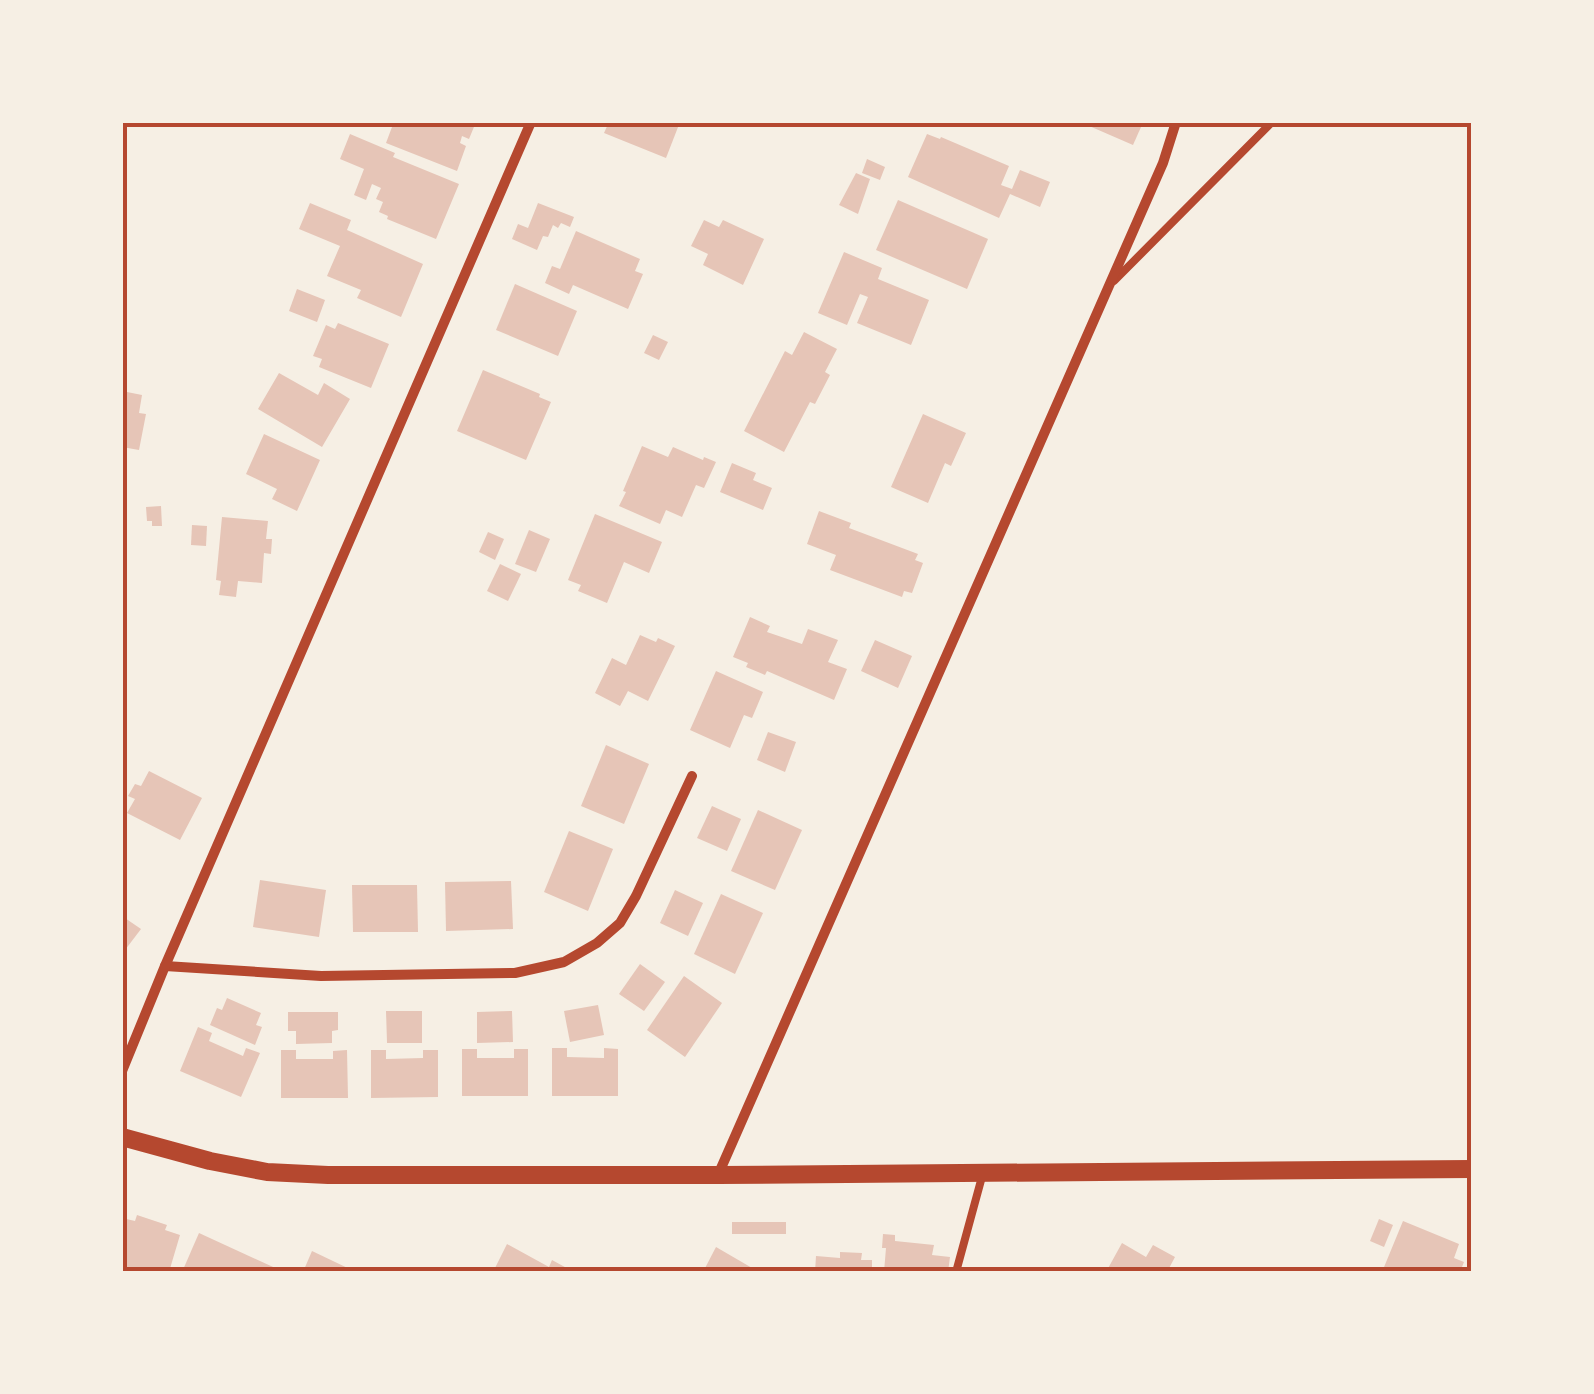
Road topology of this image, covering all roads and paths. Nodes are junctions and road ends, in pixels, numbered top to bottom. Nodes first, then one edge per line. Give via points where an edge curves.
1 (531, 122) edge
2 (1176, 122) edge
3 (1272, 122) edge
4 (1108, 288) junction
5 (692, 776) dead end
6 (166, 966) junction
7 (122, 1071) edge
8 (122, 1137) edge
9 (1472, 1169) edge
10 (983, 1173) junction
11 (718, 1175) junction
12 (956, 1272) edge

1 - 6 street
2 - 4 street
3 - 4 lane
4 - 11 street
5 - 6 street via 620,922 564,962 514,973 321,976
6 - 7 street
8 - 11 street via 267,1172
9 - 10 street
10 - 11 street
10 - 12 lane

